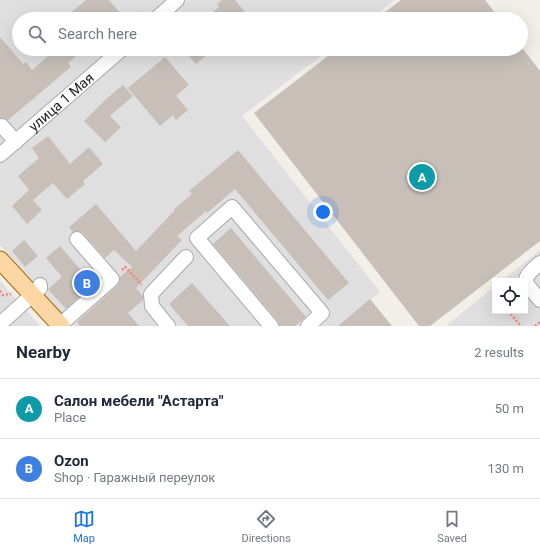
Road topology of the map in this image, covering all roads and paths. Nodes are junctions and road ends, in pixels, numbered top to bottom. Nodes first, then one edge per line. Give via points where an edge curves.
1 (177, 0) edge
2 (164, 12) edge
3 (114, 56) edge
4 (2, 126) dead end
5 (16, 142) junction
6 (0, 156) edge
7 (77, 239) dead end
8 (186, 257) dead end
9 (0, 261) edge
10 (540, 263) edge
11 (112, 279) junction
12 (36, 290) junction
13 (151, 294) junction
14 (540, 300) edge
15 (511, 314) edge
16 (540, 322) edge
17 (0, 324) edge
18 (60, 325) edge
19 (168, 326) edge
20 (270, 326) edge
21 (308, 326) edge
22 (521, 326) edge
23 (535, 326) edge

1 - 2 street
3 - 5 street, улица 1 Мая
4 - 5 street
5 - 6 street, улица 1 Мая
7 - 11 street
8 - 13 street
9 - 12 main road via 20,281
10 - 14 street via 530,271 525,282
11 - 13 path via 125,267
11 - 18 street
12 - 17 street
12 - 18 main road
13 - 19 street via 152,306
15 - 22 path
16 - 23 path
20 - 21 street via 197,238 232,207 322,313

